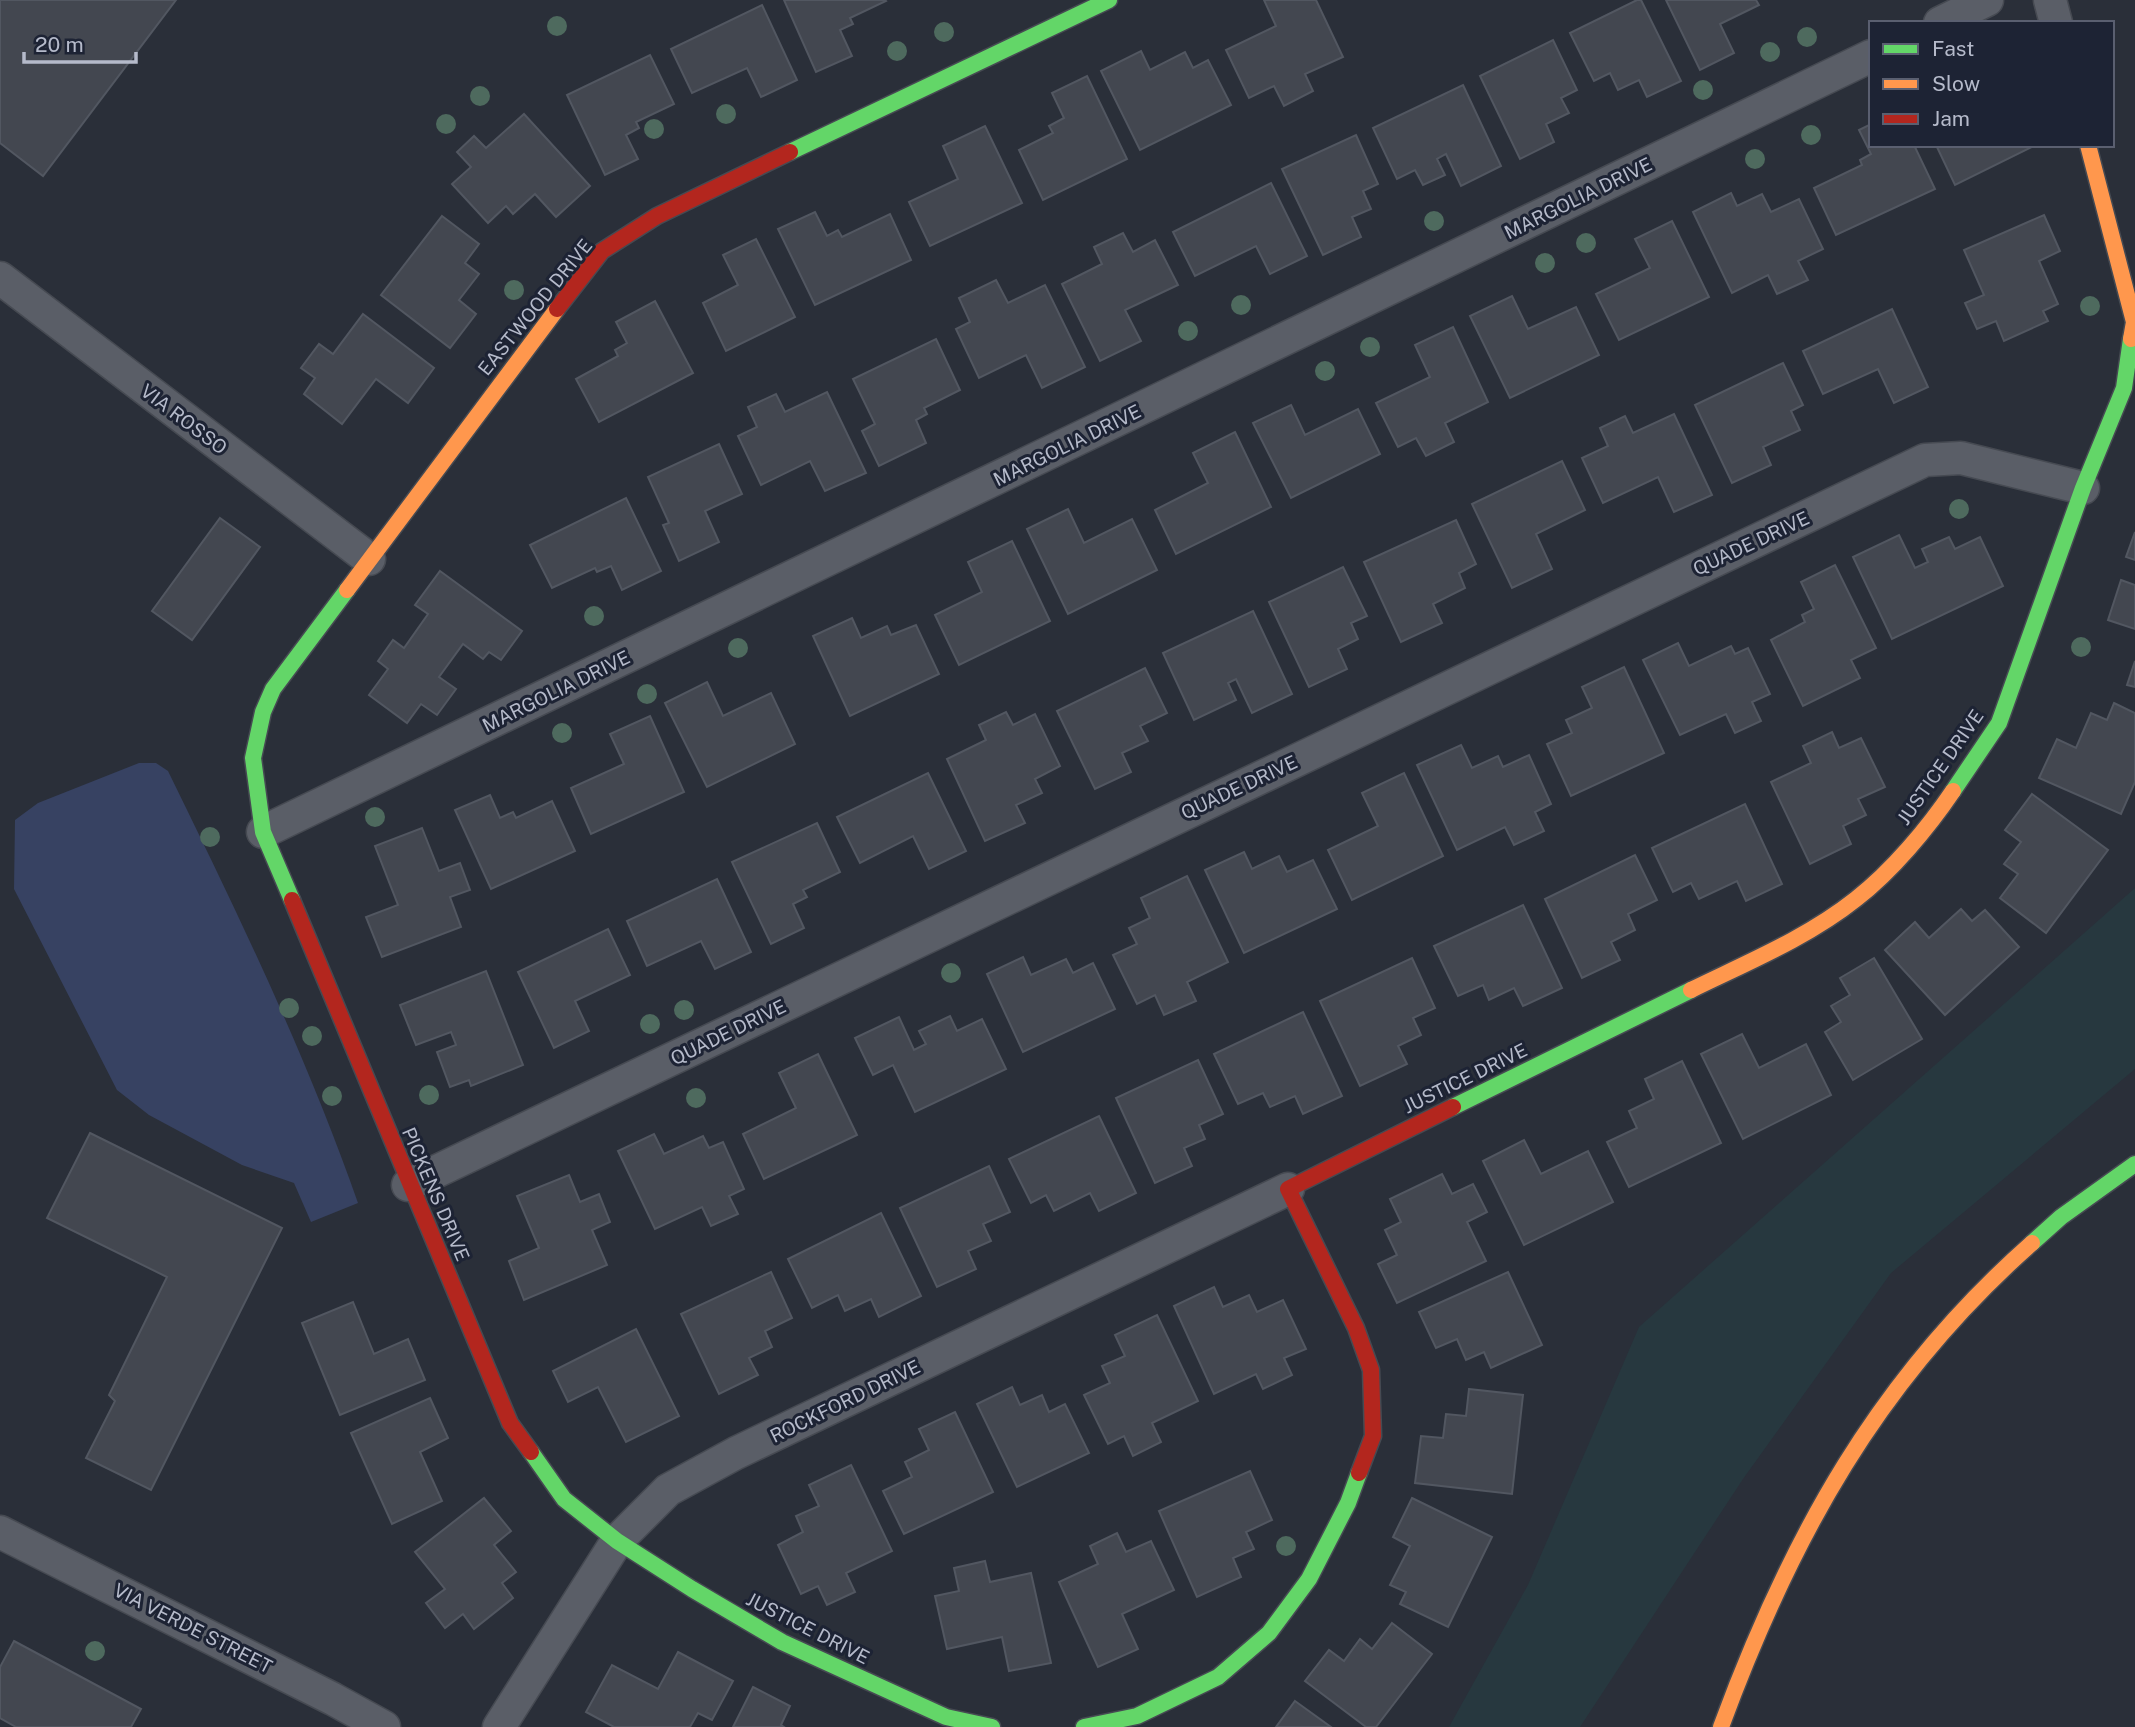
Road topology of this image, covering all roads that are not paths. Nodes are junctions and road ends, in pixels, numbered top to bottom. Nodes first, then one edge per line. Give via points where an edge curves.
1 (1109, 0) edge
2 (1987, 0) edge
3 (2050, 0) edge
4 (1944, 21) edge
5 (2055, 21) edge
6 (1869, 57) edge
7 (2089, 147) edge
8 (0, 278) edge
9 (2083, 488) junction
10 (369, 559) junction
11 (263, 832) junction
12 (2135, 1164) edge
13 (408, 1185) junction
14 (1288, 1189) junction
15 (0, 1532) edge
16 (617, 1541) junction
17 (1140, 1721) edge
18 (384, 1727) edge
19 (499, 1727) edge
20 (992, 1727) edge
21 (1084, 1727) edge
22 (1721, 1727) edge

1 - 10 street, EASTWOOD DRIVE via 657,216 602,251
2 - 4 street
3 - 5 street
6 - 11 street, MARGOLIA DRIVE
7 - 9 street, JUSTICE DRIVE via 2134,322 2124,388
8 - 10 street, VIA ROSSO
9 - 13 street, QUADE DRIVE via 1961,458 1924,460
9 - 14 street, JUSTICE DRIVE via 1999,723 1930,825 1857,899 1792,940
10 - 11 street, EASTWOOD DRIVE via 273,689 263,712 253,758
11 - 13 street, PICKENS DRIVE
12 - 22 street via 2049,1228 1989,1282 1933,1341 1879,1410 1790,1554 1742,1664
13 - 16 street, PICKENS DRIVE via 510,1423 564,1499
14 - 16 street, ROCKFORD DRIVE via 724,1459 668,1490
14 - 17 street via 1356,1328 1371,1370 1373,1436 1348,1503 1309,1579 1269,1633 1217,1677
15 - 18 street, VIA VERDE STREET
16 - 19 street, ROCKFORD DRIVE
16 - 20 street, JUSTICE DRIVE via 782,1642 946,1717
17 - 21 street

